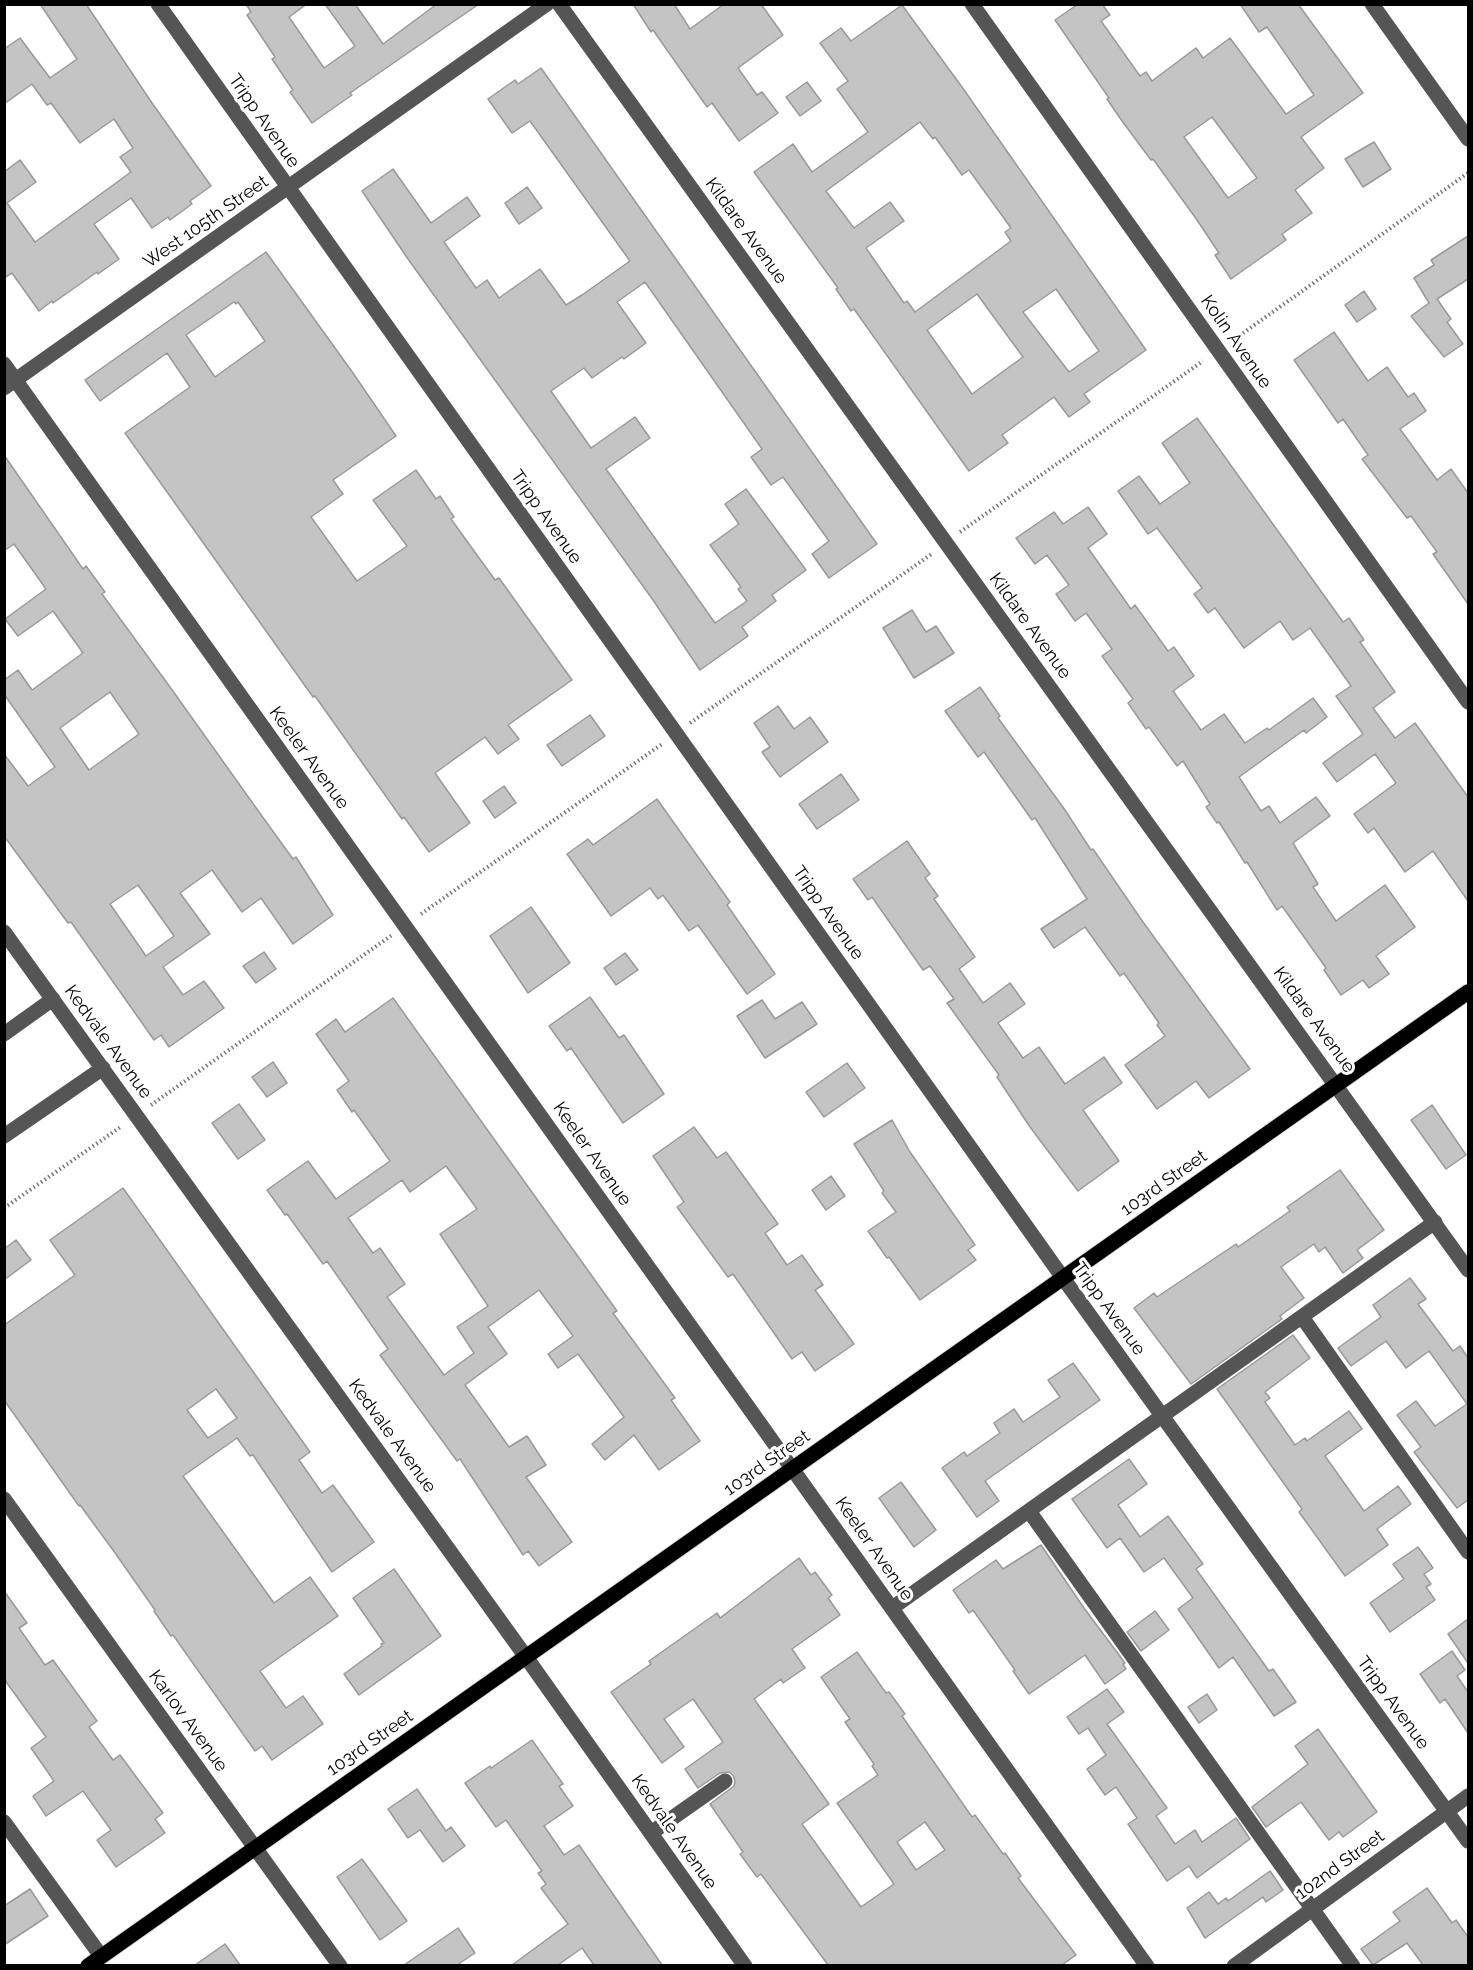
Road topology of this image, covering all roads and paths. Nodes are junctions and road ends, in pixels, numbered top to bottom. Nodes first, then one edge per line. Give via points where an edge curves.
1 (158, 4) edge
2 (547, 4) edge
3 (559, 4) edge
4 (972, 4) edge
5 (1372, 4) edge
6 (1468, 139) edge
7 (1468, 173) edge
8 (288, 188) junction
9 (1231, 341) dead end
10 (1204, 361) dead end
11 (4, 364) edge
12 (10, 384) edge
13 (960, 532) dead end
14 (936, 550) dead end
15 (1468, 702) edge
16 (690, 723) dead end
17 (665, 742) dead end
18 (421, 914) dead end
19 (4, 932) edge
20 (395, 932) dead end
21 (1468, 992) edge
22 (53, 999) junction
23 (4, 1034) edge
24 (103, 1068) junction
25 (1336, 1084) junction
26 (151, 1105) dead end
27 (125, 1124) dead end
28 (4, 1136) edge
29 (4, 1208) edge
30 (1434, 1222) junction
31 (1468, 1270) edge
32 (1063, 1278) junction
33 (1302, 1317) junction
34 (1162, 1416) junction
35 (792, 1468) junction
36 (4, 1499) edge
37 (1029, 1511) junction
38 (1468, 1551) edge
39 (892, 1608) junction
40 (526, 1656) junction
41 (726, 1781) dead end
42 (1468, 1796) edge
43 (1447, 1811) junction
44 (4, 1822) edge
45 (651, 1833) junction
46 (1468, 1841) edge
47 (255, 1847) junction
48 (1312, 1909) junction
49 (101, 1956) junction
50 (88, 1965) edge
51 (340, 1965) edge
52 (745, 1965) edge
53 (1147, 1965) edge
54 (1234, 1965) edge
55 (1353, 1965) edge

1 - 8 street, Tripp Avenue
2 - 8 street, West 105th Street
3 - 25 street, Kildare Avenue
4 - 15 street, Kolin Avenue
5 - 6 street
7 - 9 path
8 - 12 street, West 105th Street
8 - 32 street, Tripp Avenue
10 - 13 path
11 - 12 street, Keeler Avenue
12 - 35 street, Keeler Avenue
14 - 16 path
17 - 18 path
19 - 22 street, Kedvale Avenue
20 - 26 path
21 - 25 main road, 103rd Street
22 - 23 street
22 - 24 street, Kedvale Avenue
24 - 28 street
24 - 40 street, Kedvale Avenue
25 - 30 street, Kildare Avenue
25 - 32 main road, 103rd Street
27 - 29 path
30 - 31 street, Kildare Avenue
30 - 33 street
32 - 34 street, Tripp Avenue
32 - 35 main road, 103rd Street
33 - 34 street
33 - 38 street
34 - 37 street
34 - 43 street, Tripp Avenue
35 - 39 street, Keeler Avenue
35 - 40 main road, 103rd Street
36 - 47 street, Karlov Avenue
37 - 39 street
37 - 48 street
39 - 53 street, Keeler Avenue
40 - 45 street, Kedvale Avenue
40 - 47 main road, 103rd Street
41 - 45 street
42 - 43 street, 102nd Street
43 - 46 street, Tripp Avenue
43 - 48 street, 102nd Street
44 - 49 street
45 - 52 street, Kedvale Avenue
47 - 49 main road, 103rd Street
47 - 51 street, Karlov Avenue
48 - 54 street, 102nd Street
48 - 55 street
49 - 50 main road, 103rd Street

